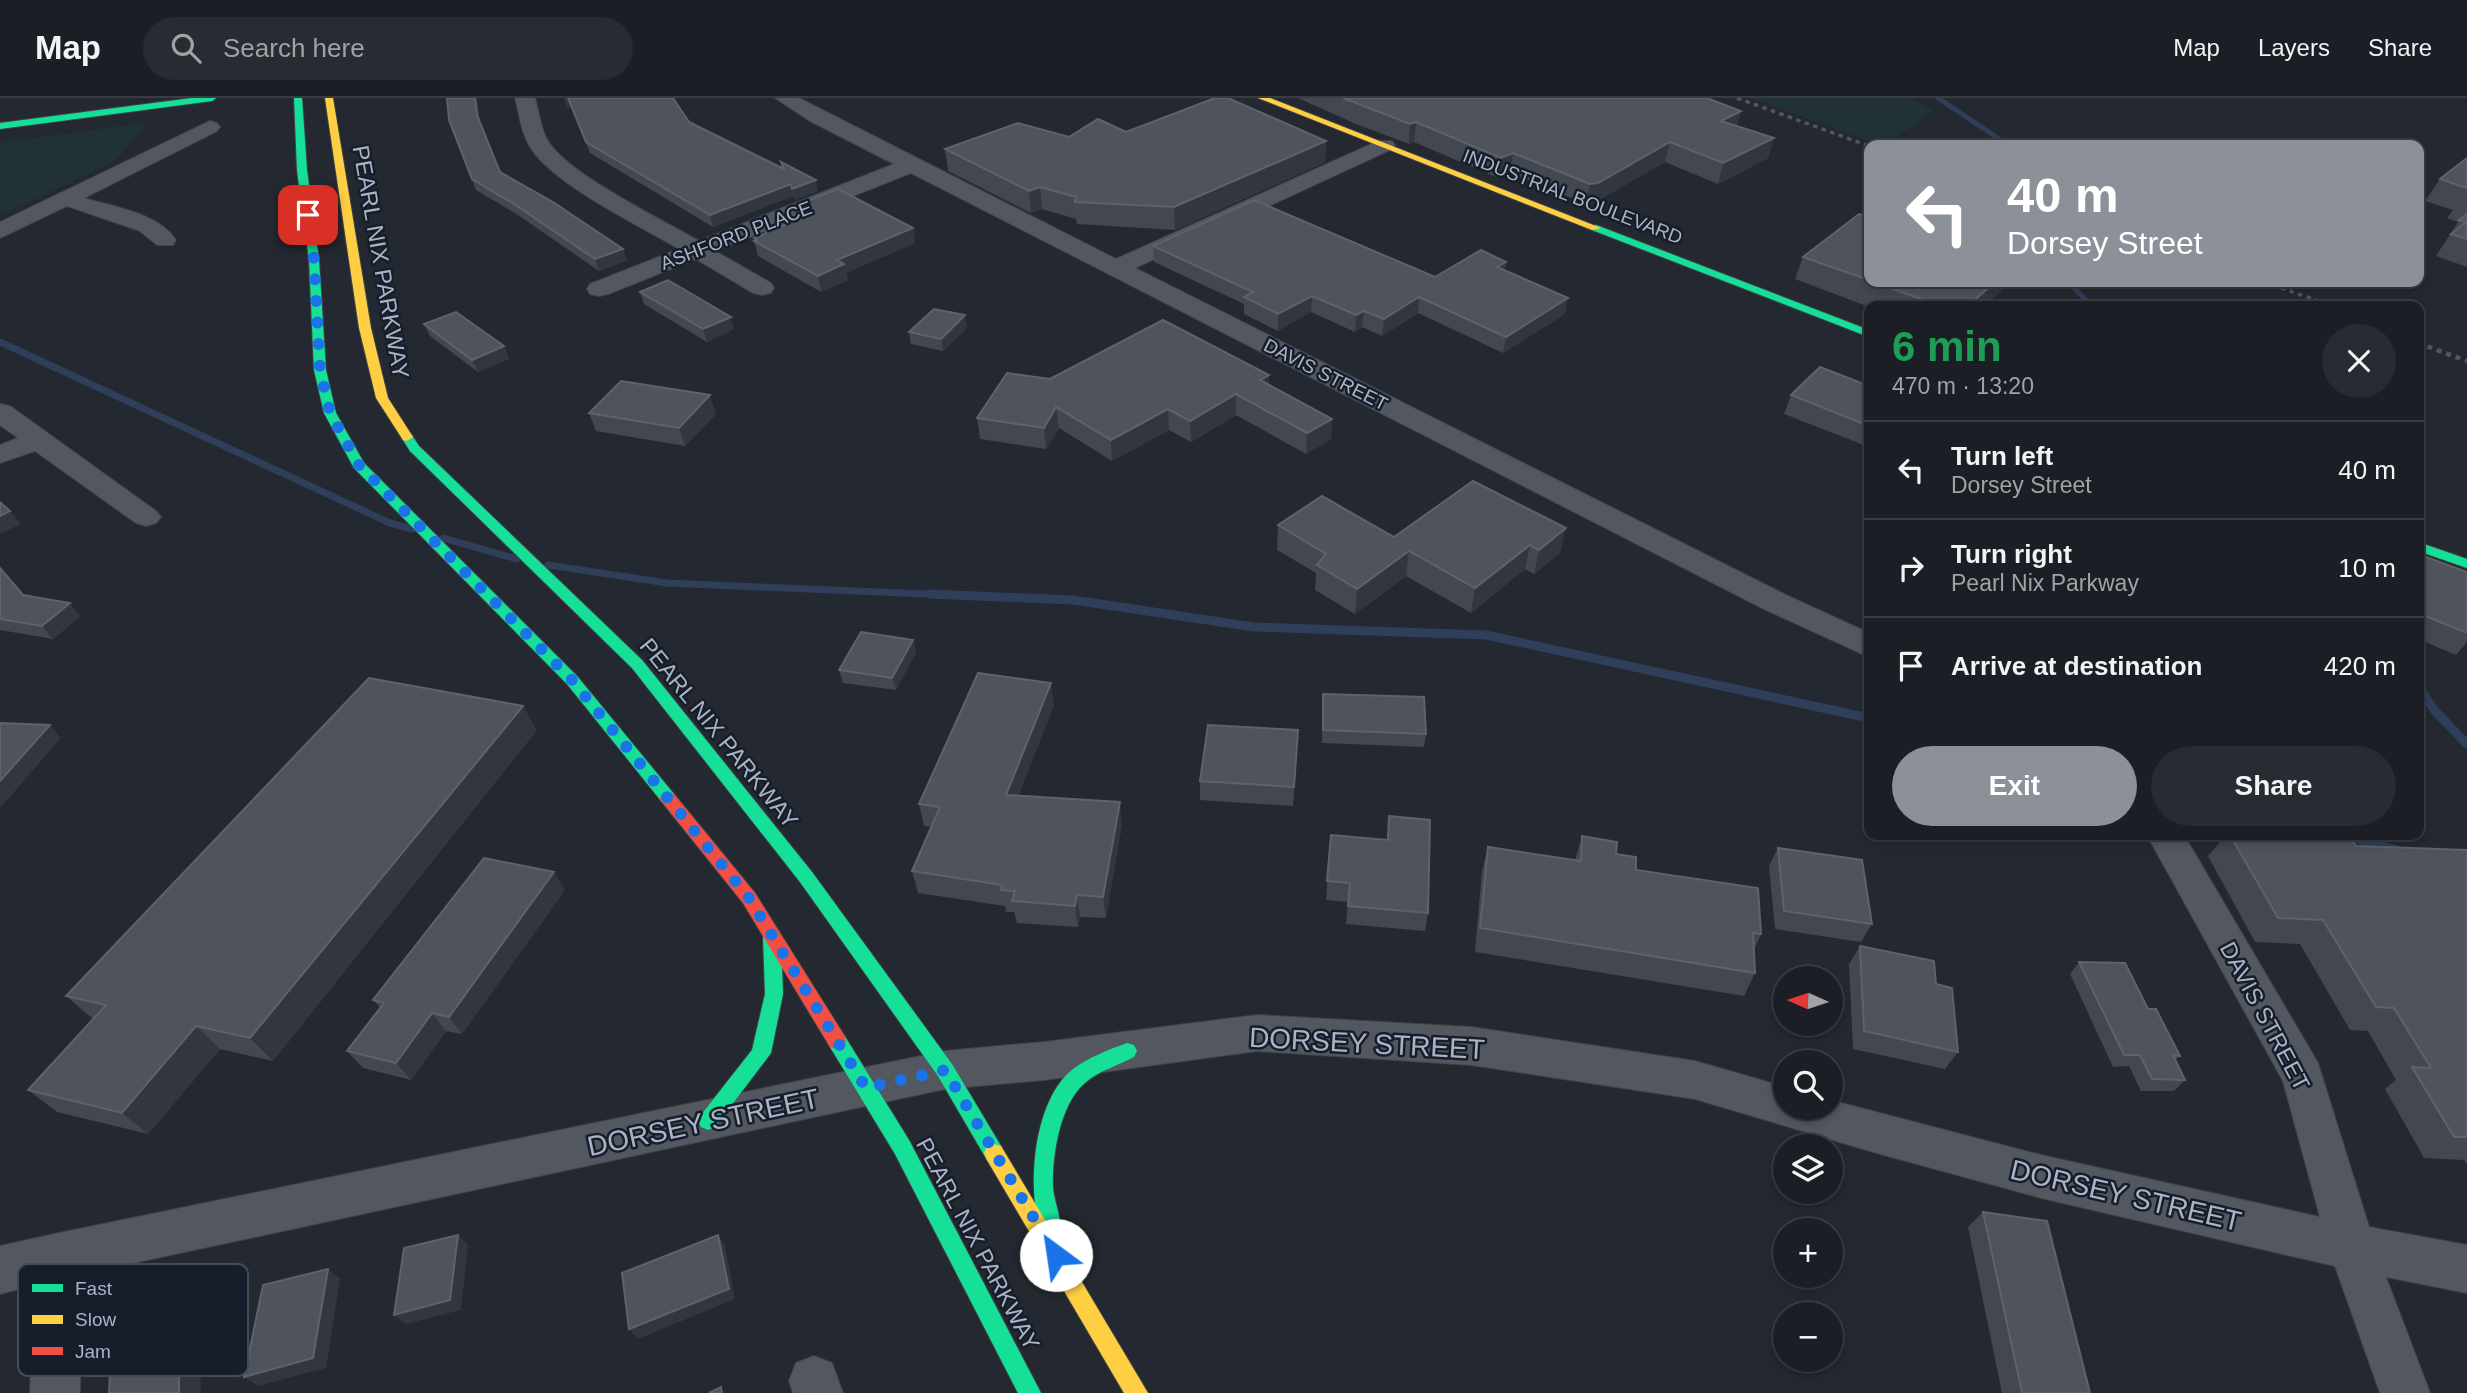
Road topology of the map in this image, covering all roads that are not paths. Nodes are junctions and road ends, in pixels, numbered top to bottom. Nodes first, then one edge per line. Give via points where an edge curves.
1 (137, 98) edge
2 (212, 98) edge
3 (298, 98) edge
4 (329, 98) edge
5 (526, 98) edge
6 (785, 98) edge
7 (1262, 98) edge
8 (0, 116) edge
9 (0, 126) edge
10 (210, 127) dead end
11 (1385, 145) junction
12 (912, 165) junction
13 (66, 199) junction
14 (0, 231) edge
15 (165, 240) dead end
16 (696, 249) junction
17 (1116, 268) junction
18 (762, 288) dead end
19 (599, 289) dead end
20 (1864, 332) edge
21 (0, 412) edge
22 (37, 440) junction
23 (0, 455) edge
24 (146, 517) dead end
25 (2424, 548) edge
26 (2467, 564) edge
27 (1864, 644) edge
28 (2168, 840) edge
29 (772, 936) junction
30 (1127, 1051) junction
31 (945, 1070) junction
32 (866, 1088) junction
33 (1773, 1103) edge
34 (1831, 1120) edge
35 (708, 1121) junction
36 (2352, 1248) junction
37 (59, 1255) junction
38 (1056, 1255) junction
39 (24, 1264) edge
40 (59, 1264) edge
41 (18, 1265) edge
42 (2467, 1269) edge
43 (0, 1270) edge
44 (1030, 1393) edge
45 (1137, 1393) edge
46 (2405, 1393) edge

1 - 8 main road
2 - 9 main road
3 - 29 main road, PEARL NIX PARKWAY via 320,370 330,413 359,465 572,680 749,898
4 - 31 main road, PEARL NIX PARKWAY via 365,328 382,398 414,448 638,664 806,877
5 - 16 street via 538,143 555,162
6 - 12 street, DAVIS STREET
7 - 11 main road, INDUSTRIAL BOULEVARD
10 - 13 street
11 - 17 street
11 - 20 main road, INDUSTRIAL BOULEVARD
12 - 16 street, ASHFORD PLACE
12 - 17 street, DAVIS STREET
13 - 14 street
13 - 15 street via 148,226
16 - 18 street
16 - 19 street, ASHFORD PLACE
17 - 27 street, DAVIS STREET via 1775,603
21 - 22 street
22 - 23 street
22 - 24 street
25 - 26 main road
28 - 36 street, DAVIS STREET via 2302,1077
29 - 32 main road, PEARL NIX PARKWAY
29 - 35 main road via 774,994 761,1053
30 - 31 street, DORSEY STREET
30 - 33 street, DORSEY STREET via 1257,1033 1471,1046 1695,1080
30 - 38 main road via 1079,1076 1050,1125 1043,1187
31 - 32 street, DORSEY STREET
31 - 38 main road, PEARL NIX PARKWAY
32 - 35 street, DORSEY STREET
32 - 44 main road, PEARL NIX PARKWAY via 902,1147
34 - 36 street, DORSEY STREET via 1934,1150
35 - 37 street, DORSEY STREET
36 - 42 street, DORSEY STREET
36 - 46 street, DAVIS STREET
37 - 39 street, DORSEY STREET
37 - 40 street
38 - 45 main road, PEARL NIX PARKWAY
41 - 43 street, DORSEY STREET

